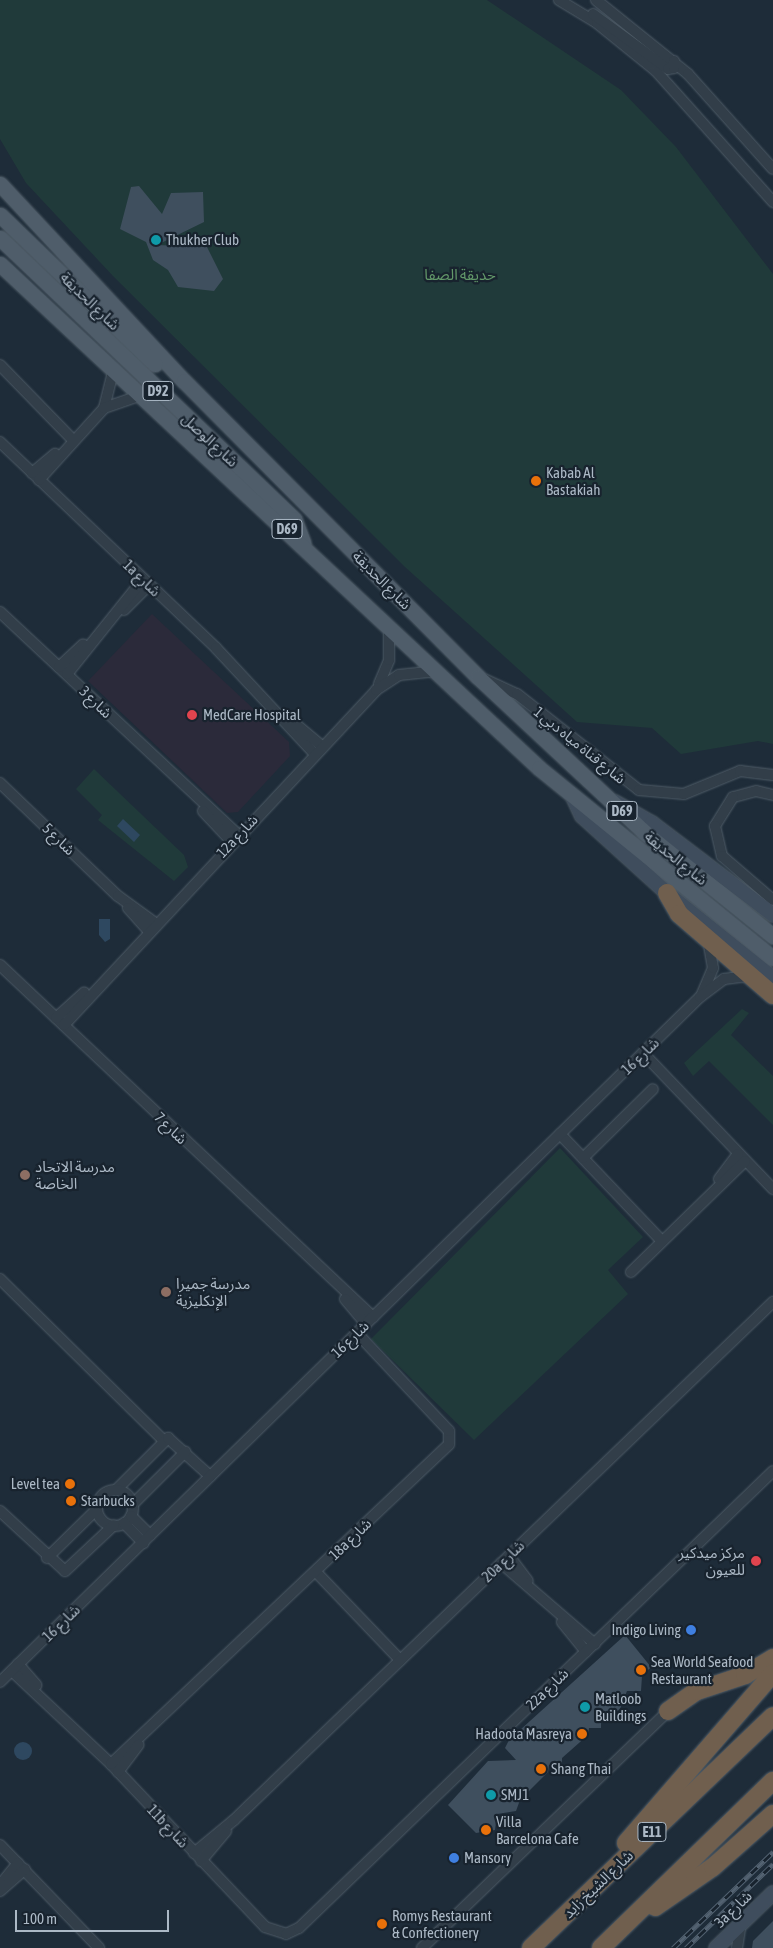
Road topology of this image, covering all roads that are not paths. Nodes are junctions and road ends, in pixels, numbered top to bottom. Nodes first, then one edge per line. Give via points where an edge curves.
1 (559, 0) edge
2 (596, 0) edge
3 (578, 10) junction
4 (674, 61) junction
5 (773, 169) edge
6 (0, 184) edge
7 (770, 190) edge
8 (773, 202) edge
9 (0, 215) edge
10 (3, 240) edge
11 (0, 264) edge
12 (0, 365) edge
13 (113, 372) junction
14 (184, 381) junction
15 (138, 396) junction
16 (104, 408) junction
17 (0, 442) edge
18 (70, 443) junction
19 (35, 477) junction
20 (303, 543) junction
21 (146, 582) junction
22 (0, 612) edge
23 (389, 628) junction
24 (63, 671) junction
25 (435, 671) junction
26 (478, 677) junction
27 (376, 690) junction
28 (319, 750) junction
29 (773, 775) edge
30 (0, 783) edge
31 (572, 795) junction
32 (773, 795) edge
33 (610, 800) junction
34 (235, 838) junction
35 (667, 893) junction
36 (773, 900) edge
37 (773, 915) edge
38 (152, 926) junction
39 (773, 936) edge
40 (708, 940) junction
41 (773, 958) edge
42 (0, 965) edge
43 (750, 976) junction
44 (773, 978) edge
45 (773, 995) edge
46 (700, 997) junction
47 (60, 1021) junction
48 (643, 1053) junction
49 (652, 1089) dead end
50 (560, 1134) junction
51 (742, 1157) junction
52 (583, 1158) junction
53 (773, 1188) edge
54 (662, 1241) junction
55 (631, 1272) dead end
56 (0, 1279) edge
57 (773, 1302) edge
58 (369, 1321) junction
59 (357, 1333) junction
60 (164, 1441) junction
61 (185, 1452) junction
62 (773, 1471) edge
63 (210, 1476) junction
64 (116, 1490) junction
65 (132, 1504) junction
66 (97, 1509) junction
67 (0, 1511) edge
68 (123, 1521) junction
69 (146, 1539) junction
70 (48, 1558) junction
71 (505, 1560) junction
72 (316, 1572) junction
73 (556, 1612) junction
74 (594, 1644) junction
75 (586, 1652) junction
76 (773, 1658) edge
77 (400, 1660) junction
78 (15, 1667) junction
79 (773, 1673) edge
80 (0, 1682) edge
81 (668, 1711) joint
82 (773, 1716) edge
83 (144, 1736) junction
84 (111, 1764) junction
85 (118, 1772) junction
86 (773, 1781) edge
87 (773, 1814) edge
88 (0, 1845) edge
89 (197, 1857) junction
90 (22, 1866) junction
91 (0, 1885) edge
92 (0, 1891) edge
93 (590, 1891) junction
94 (773, 1893) edge
95 (741, 1924) junction
96 (625, 1925) junction
97 (299, 1928) joint
98 (99, 1948) edge
99 (422, 1948) edge
100 (531, 1948) edge
101 (602, 1948) edge
102 (716, 1948) edge
103 (737, 1948) edge

1 - 3 street
2 - 4 street
3 - 4 street via 604,19 668,69 674,68
3 - 7 street via 671,85
4 - 5 street
6 - 14 main road
7 - 8 street
9 - 14 main road, شارع الحديقة / D69 via 157,365
10 - 20 main road, شارع الوصل / D92 via 294,519
11 - 13 main road, شارع الحديقة / D69
12 - 18 street
13 - 15 main road, شارع الحديقة / D69
13 - 16 street
14 - 26 main road, شارع الحديقة / D69
15 - 16 street
15 - 20 main road, شارع الحديقة / D69
16 - 18 street
17 - 19 street, 1a شارع
18 - 19 street
19 - 21 street, 1a شارع
20 - 23 main road, شارع الحديقة / D69
21 - 24 street
21 - 28 street, 1a شارع
22 - 24 street, شارع 3
23 - 25 main road, شارع الحديقة / D69
23 - 27 street, 12a شارع via 388,666
24 - 34 street, شارع 3
25 - 27 street, 12a شارع via 399,675
25 - 31 main road, شارع الحديقة / D69
26 - 29 street, شارع قناة مياه دبي 1 via 517,694 639,790 684,794 740,771
26 - 33 main road, شارع الحديقة / D69
27 - 28 street, 12a شارع
28 - 34 street, 12a شارع
30 - 38 street, شارع 5
31 - 35 main road via 582,816
31 - 41 main road, شارع الحديقة / D69
32 - 36 street via 756,791 733,797 718,815 715,838 729,863
33 - 37 main road via 652,823
33 - 39 main road, شارع الحديقة / D69
34 - 38 street, 12a شارع
35 - 40 highway via 679,914
35 - 44 main road
38 - 47 street, 12a شارع
40 - 43 highway
40 - 46 street, شارع 16 via 712,968
42 - 47 street, شارع 7
43 - 45 highway
43 - 46 street, شارع 16 via 724,979
46 - 48 street, شارع 16
47 - 58 street, شارع 7
48 - 50 street, شارع 16
48 - 51 street
49 - 52 street
50 - 52 street
50 - 58 street, شارع 16
51 - 53 street
51 - 54 street
52 - 54 street
54 - 55 street
56 - 60 street
57 - 71 street, 20a شارع
58 - 59 street, شارع 16
59 - 63 street, شارع 16
59 - 72 street, 18a شارع via 449,1431 451,1440
60 - 61 street via 170,1439
60 - 64 street
61 - 63 street
61 - 65 street
62 - 74 street, 22a شارع
63 - 69 street, شارع 16
64 - 65 street via 125,1493
64 - 66 street via 102,1495
65 - 68 street
66 - 68 street via 101,1518
66 - 70 street
67 - 70 street
68 - 69 street
68 - 70 street via 68,1571
69 - 78 street, شارع 16
71 - 73 street
71 - 77 street, 20a شارع
72 - 77 street
72 - 83 street, 18a شارع
73 - 74 street
73 - 75 street
74 - 75 street, 22a شارع
75 - 97 street, 22a شارع
76 - 81 highway via 745,1675 697,1691
77 - 89 street, 20a شارع
78 - 80 street, شارع 16
78 - 84 street, 11b شارع
79 - 93 highway
81 - 99 street
82 - 93 highway, شارع الشيخ زايد / E11
83 - 84 street, 18a شارع
83 - 85 street, 18a شارع
84 - 85 street, 11b شارع
85 - 89 street, 11b شارع
86 - 96 highway
87 - 96 highway via 706,1872
88 - 90 street
89 - 97 street, 11b شارع via 265,1927 280,1934
90 - 91 street
90 - 92 street
90 - 98 street
93 - 100 highway, شارع الشيخ زايد / E11
94 - 95 main road, 3a شارع
95 - 102 main road, 3a شارع
95 - 103 street
96 - 101 highway

